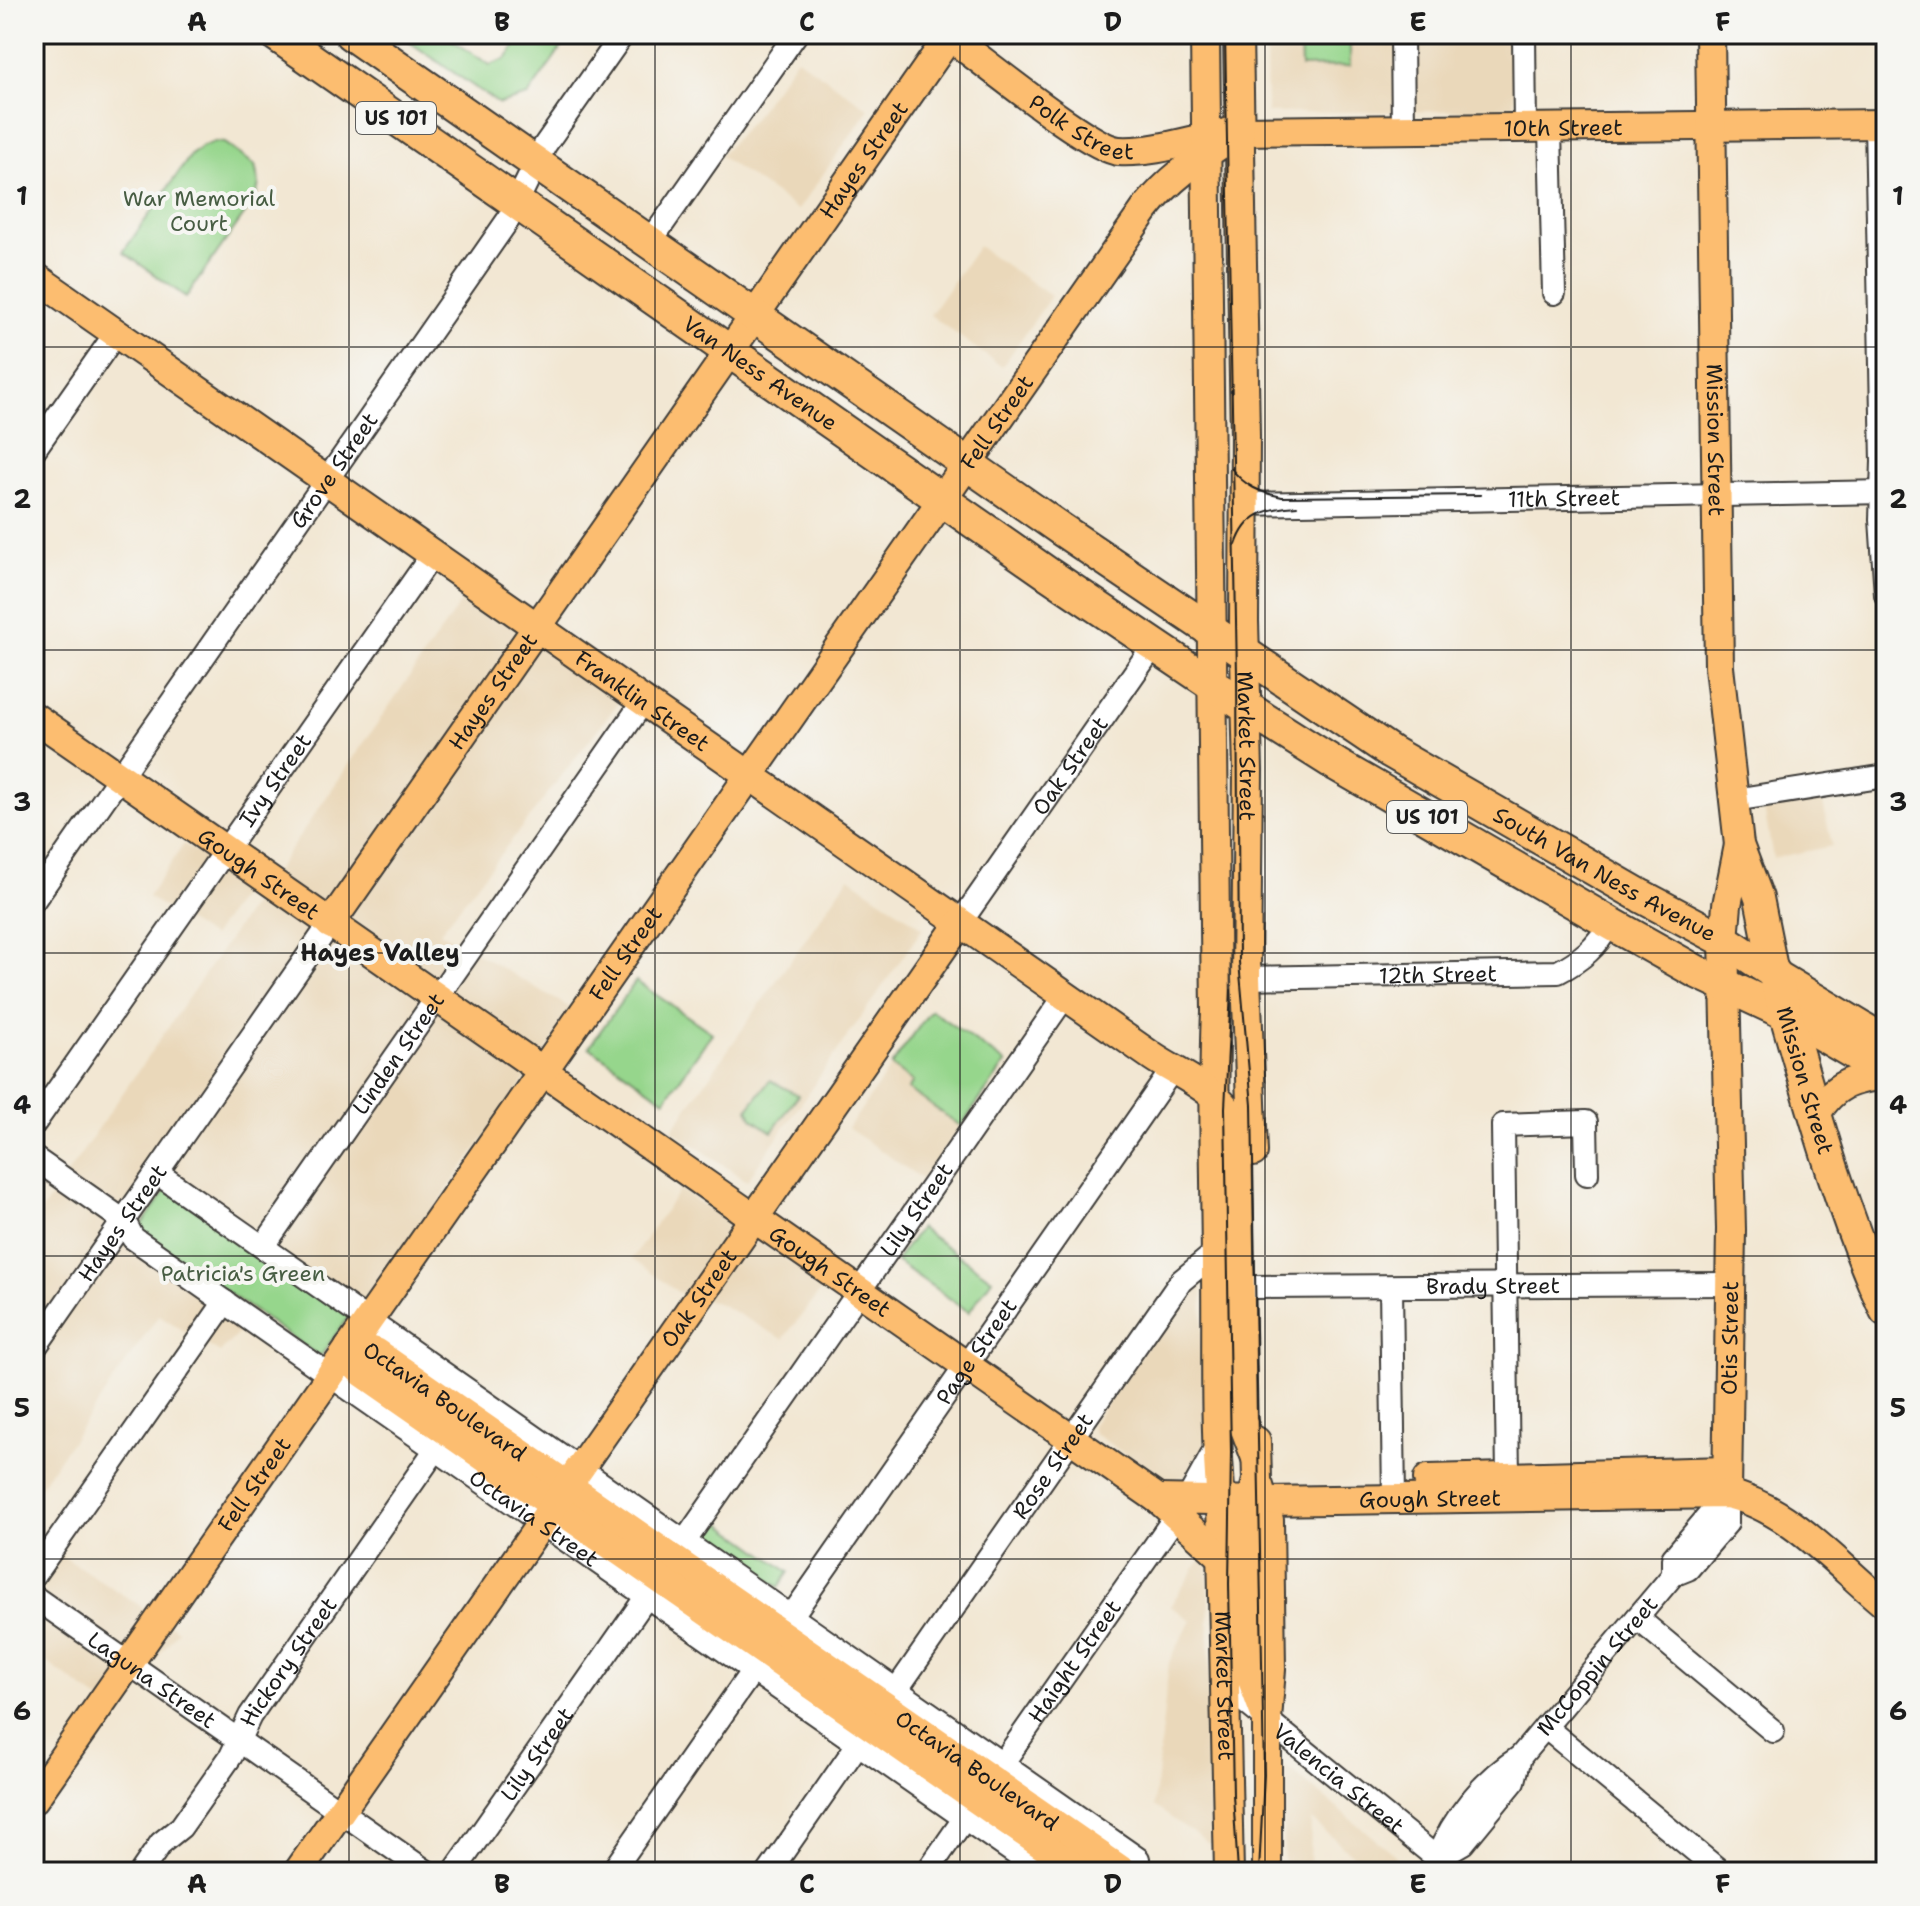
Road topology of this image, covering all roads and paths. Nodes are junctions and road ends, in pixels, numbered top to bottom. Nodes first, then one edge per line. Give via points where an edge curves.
1 (275, 34) edge
2 (351, 34) edge
3 (623, 34) edge
4 (796, 34) edge
5 (1205, 34) edge
6 (1238, 34) edge
7 (1402, 34) edge
8 (1524, 34) edge
9 (1710, 34) edge
10 (949, 35) edge
11 (1881, 124) edge
12 (1712, 127) junction
13 (1538, 129) junction
14 (1403, 130) junction
15 (1240, 131) junction
16 (1207, 144) junction
17 (537, 163) junction
18 (517, 202) junction
19 (650, 242) junction
20 (34, 276) edge
21 (1554, 293) dead end
22 (756, 316) junction
23 (116, 333) junction
24 (731, 351) junction
25 (34, 450) edge
26 (966, 462) junction
27 (326, 481) junction
28 (1884, 492) edge
29 (1715, 495) junction
30 (941, 499) junction
31 (1244, 504) junction
32 (432, 555) junction
33 (1886, 595) edge
34 (538, 629) junction
35 (1212, 629) junction
36 (1154, 645) junction
37 (1245, 651) junction
38 (1213, 685) junction
39 (643, 702) junction
40 (1247, 707) junction
41 (34, 717) edge
42 (748, 776) junction
43 (1886, 776) edge
44 (120, 777) junction
45 (1734, 800) junction
46 (1739, 845) junction
47 (225, 850) junction
48 (34, 900) edge
49 (960, 923) junction
50 (1610, 923) junction
51 (330, 924) junction
52 (1724, 940) junction
53 (1774, 973) junction
54 (1246, 978) junction
55 (1726, 985) junction
56 (1065, 996) junction
57 (436, 998) junction
58 (1785, 1013) junction
59 (1886, 1040) edge
60 (1172, 1070) junction
61 (541, 1072) junction
62 (1886, 1074) edge
63 (1214, 1097) junction
64 (1816, 1114) junction
65 (34, 1124) edge
66 (34, 1158) edge
67 (157, 1173) junction
68 (1587, 1174) dead end
69 (754, 1219) junction
70 (124, 1221) junction
71 (263, 1247) junction
72 (1216, 1266) junction
73 (1506, 1284) junction
74 (1731, 1284) junction
75 (1253, 1287) junction
76 (1391, 1287) junction
77 (859, 1292) junction
78 (225, 1302) junction
79 (1886, 1310) edge
80 (368, 1320) junction
81 (349, 1348) junction
82 (34, 1349) edge
83 (965, 1365) junction
84 (330, 1375) junction
85 (1072, 1439) junction
86 (1216, 1448) junction
87 (436, 1449) junction
88 (1508, 1477) junction
89 (1727, 1482) junction
90 (1257, 1485) junction
91 (1394, 1489) junction
92 (561, 1496) junction
93 (1221, 1501) junction
94 (1174, 1505) junction
95 (685, 1541) junction
96 (1222, 1557) junction
97 (34, 1575) edge
98 (647, 1596) junction
99 (34, 1597) edge
100 (1886, 1605) edge
101 (1637, 1618) junction
102 (772, 1643) junction
103 (129, 1663) junction
104 (1224, 1685) junction
105 (897, 1689) junction
106 (1267, 1720) junction
107 (1545, 1727) junction
108 (1773, 1731) dead end
109 (237, 1739) junction
110 (858, 1744) junction
111 (984, 1790) junction
112 (34, 1799) edge
113 (341, 1812) junction
114 (1446, 1865) edge
115 (1136, 1868) edge
116 (141, 1872) edge
117 (298, 1872) edge
118 (427, 1872) edge
119 (454, 1872) edge
120 (612, 1872) edge
121 (769, 1872) edge
122 (927, 1872) edge
123 (1042, 1872) edge
124 (1081, 1872) edge
125 (1229, 1872) edge
126 (1267, 1872) edge
127 (1721, 1872) edge

1 - 18 highway, Van Ness Avenue / US 101
2 - 17 highway, Van Ness Avenue / US 101
3 - 17 street, Grove Street
4 - 19 street
5 - 16 main road, Market Street
6 - 15 main road, Market Street
7 - 14 street
8 - 13 street
9 - 12 main road, Mission Street
10 - 16 main road, Polk Street via 1084,136 1111,150
10 - 22 main road, Hayes Street
11 - 12 main road, 10th Street
11 - 28 street
12 - 13 main road, 10th Street
12 - 29 main road, Mission Street
13 - 14 main road, 10th Street
13 - 21 street
14 - 15 main road, 10th Street
15 - 16 main road, Polk Street
15 - 31 main road, Market Street
16 - 26 main road, Fell Street via 1146,208
16 - 35 main road, Market Street
17 - 18 street, Grove Street
17 - 19 highway, Van Ness Avenue / US 101
18 - 24 highway, Van Ness Avenue / US 101
18 - 27 street, Grove Street
19 - 22 highway, Van Ness Avenue / US 101
20 - 23 main road, Franklin Street
22 - 24 main road, Hayes Street
22 - 26 highway, Van Ness Avenue / US 101
23 - 25 street
23 - 27 main road, Franklin Street
24 - 30 highway, Van Ness Avenue / US 101
24 - 34 main road, Hayes Street
26 - 30 main road, Fell Street
26 - 35 highway, Van Ness Avenue / US 101
27 - 32 main road, Franklin Street
27 - 44 street, Grove Street
28 - 29 street, 11th Street
28 - 33 street
29 - 31 street, 11th Street
29 - 45 main road, Mission Street via 1719,681
30 - 36 highway, Van Ness Avenue / US 101
30 - 42 main road, Fell Street
31 - 37 main road, Market Street
32 - 34 main road, Franklin Street
32 - 47 street, Ivy Street
34 - 39 main road, Franklin Street
34 - 51 main road, Hayes Street
35 - 37 highway, Van Ness Avenue / US 101
35 - 38 main road, Market Street
36 - 38 highway, Van Ness Avenue / US 101
36 - 49 street, Oak Street
37 - 40 main road, Market Street
37 - 52 highway, South Van Ness Avenue / US 101 via 1391,752
38 - 40 highway, Van Ness Avenue / US 101
38 - 63 main road, Market Street
39 - 42 main road, Franklin Street
39 - 57 street, Linden Street
40 - 50 highway, South Van Ness Avenue / US 101
40 - 54 main road, Market Street
41 - 44 main road, Gough Street
42 - 49 main road, Franklin Street
42 - 61 main road, Fell Street
43 - 45 street
44 - 47 main road, Gough Street
44 - 48 street, Grove Street
45 - 46 main road, Mission Street
46 - 52 main road, Mission Street
46 - 53 main road, Mission Street via 1759,898
47 - 51 main road, Gough Street
47 - 65 street, Ivy Street
49 - 56 main road, Franklin Street
49 - 69 main road, Oak Street
50 - 54 street, 12th Street via 1581,960 1558,972
50 - 55 highway, South Van Ness Avenue / US 101
51 - 57 main road, Gough Street
51 - 67 street, Hayes Street
52 - 53 highway, South Van Ness Avenue / US 101
52 - 55 main road, Mission Street
53 - 58 highway, Mission Street
53 - 59 main road, South Van Ness Avenue
54 - 75 main road, Market Street
55 - 58 highway, South Van Ness Avenue / US 101
55 - 74 main road, Otis Street
56 - 60 main road, Franklin Street
56 - 77 street, Lily Street
57 - 61 main road, Gough Street
57 - 71 street, Linden Street
58 - 62 highway, South Van Ness Avenue / US 101
58 - 64 highway, Mission Street
60 - 63 main road, Franklin Street
60 - 83 street, Page Street
61 - 69 main road, Gough Street
61 - 80 main road, Fell Street
62 - 64 main road via 1844,1085 1828,1095
63 - 72 main road, Market Street
63 - 90 main road, Market Street via 1237,1131 1242,1421
64 - 79 highway, Mission Street
66 - 70 street, Octavia Street
67 - 70 street, Hayes Street
67 - 71 street, Octavia Street
68 - 73 street via 1586,1122 1503,1125
69 - 77 main road, Gough Street
69 - 92 main road, Oak Street
70 - 78 street, Octavia Street via 133,1238
70 - 82 street, Hayes Street
71 - 80 street, Octavia Street
72 - 85 street, Rose Street via 1181,1281
72 - 86 main road, Market Street
72 - 93 main road, Market Street via 1228,1361 1229,1451
73 - 74 street, Brady Street
73 - 76 street, Brady Street
73 - 88 street
74 - 89 main road, Otis Street
75 - 76 street, Brady Street
75 - 90 main road, Market Street
76 - 91 street
77 - 83 main road, Gough Street
77 - 95 street, Lily Street
78 - 84 street, Octavia Street
78 - 97 street
80 - 81 main road, Fell Street
80 - 92 street, Octavia Street
81 - 84 main road, Fell Street
81 - 92 main road, Octavia Boulevard via 362,1372
83 - 85 main road, Gough Street
83 - 102 street, Page Street
84 - 87 street, Octavia Street
84 - 103 main road, Fell Street
85 - 94 main road, Gough Street
85 - 105 street, Rose Street
86 - 93 main road, Market Street
86 - 94 street, Haight Street
87 - 92 street, Octavia Street
87 - 109 street, Hickory Street
88 - 89 main road, Gough Street
88 - 91 main road, Gough Street
89 - 91 main road, Gough Street
89 - 100 main road via 1775,1511
89 - 101 street, McCoppin Street via 1727,1523
90 - 91 main road, Gough Street
90 - 93 main road, Gough Street
90 - 106 main road, Market Street via 1269,1520
92 - 95 street, Octavia Street
92 - 98 street, Octavia Street
92 - 102 main road, Octavia Boulevard
92 - 113 main road, Oak Street
93 - 94 main road, Gough Street
93 - 96 main road, Market Street
94 - 96 main road
94 - 111 street, Haight Street
95 - 102 street, Octavia Street
96 - 104 main road, Market Street
98 - 102 street, Octavia Street
98 - 119 street, Lily Street
99 - 103 street, Laguna Street
101 - 107 street, McCoppin Street
101 - 108 street
102 - 105 street, Octavia Street
102 - 110 street, Octavia Street
102 - 111 main road, Octavia Boulevard
102 - 120 street, Page Street
103 - 109 street, Laguna Street
103 - 112 main road, Fell Street
104 - 106 street, Valencia Street
104 - 125 main road, Market Street
105 - 111 street, Octavia Street
106 - 114 street, Valencia Street
106 - 126 main road, Market Street
107 - 114 street, McCoppin Street via 1520,1757 1498,1770 1448,1830
107 - 127 street
109 - 113 street, Laguna Street
109 - 116 street, Hickory Street via 231,1756 181,1827 161,1843
110 - 111 street, Octavia Street
110 - 121 street
111 - 115 main road, Octavia Boulevard
111 - 122 street, Haight Street
111 - 123 street, Octavia Street
111 - 124 main road, Octavia Boulevard
113 - 117 main road, Oak Street
113 - 118 street, Laguna Street

